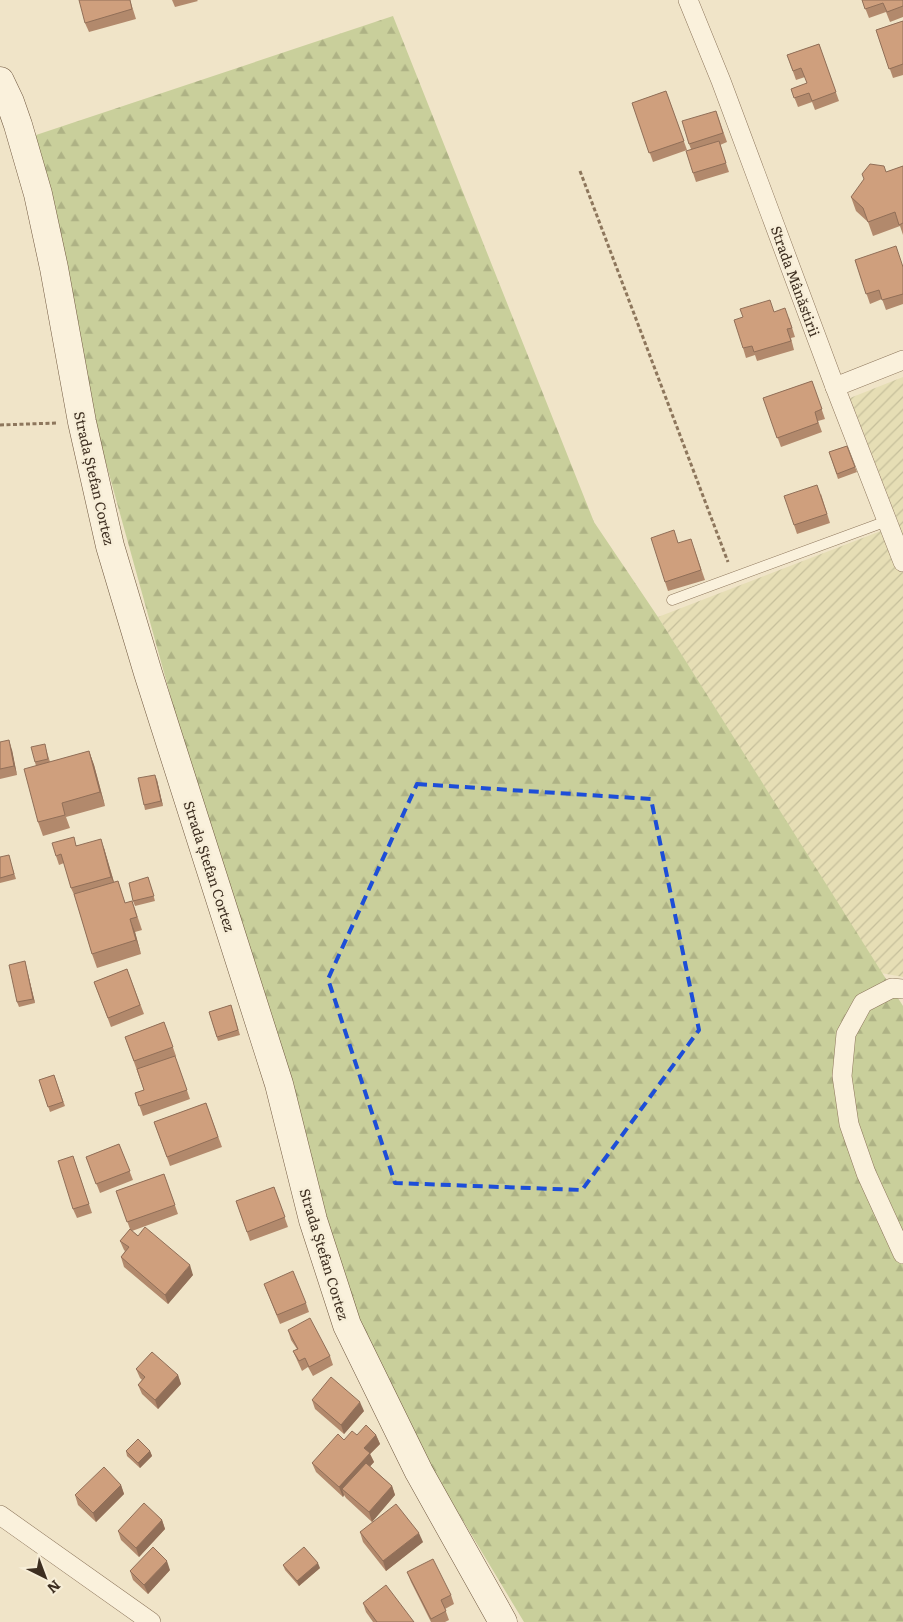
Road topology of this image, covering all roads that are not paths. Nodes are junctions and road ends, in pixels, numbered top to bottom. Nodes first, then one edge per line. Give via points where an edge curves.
1 (688, 0) edge
2 (0, 81) edge
3 (903, 360) edge
4 (834, 386) junction
5 (887, 521) junction
6 (903, 562) edge
7 (672, 600) dead end
8 (903, 989) edge
9 (903, 1254) edge
10 (0, 1515) edge
11 (150, 1622) edge
12 (503, 1622) edge

1 - 4 street, Strada Mânăstirii
2 - 12 street, Strada Ștefan Cortez via 18,124 38,194 82,422 113,555 279,1084 313,1220 346,1325 419,1472
3 - 4 street
4 - 5 street, Strada Mânăstirii
5 - 6 street, Strada Mânăstirii
5 - 7 lane
8 - 9 street via 892,988 864,1002 846,1034 842,1076 849,1124 866,1174
10 - 11 street

